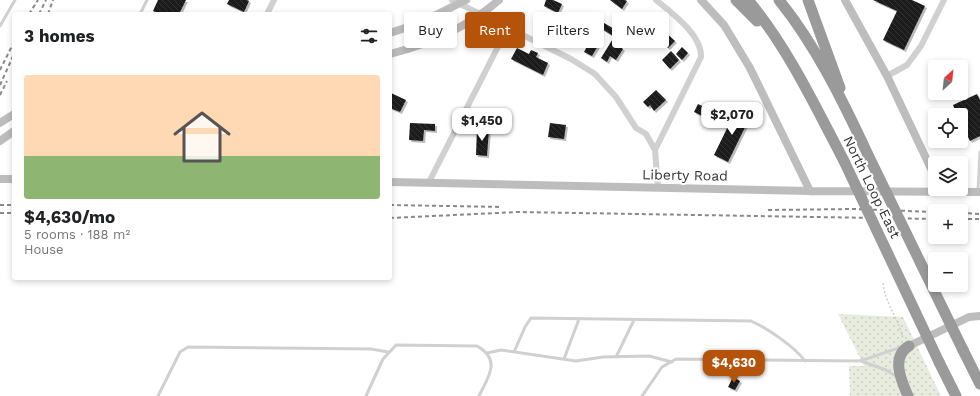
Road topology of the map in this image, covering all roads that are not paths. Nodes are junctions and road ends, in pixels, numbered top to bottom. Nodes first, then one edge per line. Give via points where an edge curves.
1 (15, 0) edge
2 (147, 0) edge
3 (274, 0) edge
4 (452, 0) edge
5 (499, 0) edge
6 (656, 0) edge
7 (701, 0) edge
8 (736, 0) edge
9 (748, 0) edge
10 (778, 0) edge
11 (808, 0) edge
12 (845, 0) edge
13 (944, 0) edge
14 (463, 2) edge
15 (141, 12) dead end
16 (268, 12) edge
17 (480, 12) edge
18 (483, 12) edge
19 (465, 23) edge
20 (0, 26) edge
21 (392, 32) edge
22 (525, 36) edge
23 (497, 48) edge
24 (392, 54) edge
25 (786, 54) junction
26 (887, 76) junction
27 (848, 111) junction
28 (12, 115) edge
29 (0, 123) edge
30 (12, 133) edge
31 (0, 141) edge
32 (656, 150) junction
33 (980, 152) edge
34 (928, 162) edge
35 (0, 179) edge
36 (12, 179) edge
37 (392, 182) edge
38 (429, 182) junction
39 (658, 187) junction
40 (810, 191) junction
41 (928, 191) edge
42 (968, 192) edge
43 (979, 192) edge
44 (980, 316) edge
45 (579, 319) junction
46 (634, 320) junction
47 (906, 347) junction
48 (388, 352) junction
49 (514, 352) junction
50 (487, 353) junction
51 (616, 357) junction
52 (564, 359) junction
53 (805, 361) junction
54 (861, 361) junction
55 (672, 362) junction
56 (901, 380) junction
57 (980, 384) edge
58 (158, 396) edge
59 (366, 396) edge
60 (479, 396) edge
61 (642, 396) edge
62 (908, 396) edge
63 (956, 396) edge

1 - 20 lane
2 - 15 lane
3 - 16 street
4 - 14 street
5 - 18 main road
6 - 32 street via 675,16 699,43 701,49 701,57
7 - 40 main road via 724,25 750,68
8 - 25 highway
9 - 25 highway, North Loop East
10 - 27 highway, North Loop East via 807,39
11 - 27 highway
12 - 26 main road
13 - 26 street via 921,46 908,65
14 - 17 street
14 - 21 main road via 420,23
19 - 24 main road via 416,48
22 - 32 street via 595,74 616,97 636,128 646,134
23 - 38 street
25 - 63 highway, North Loop East, bridge via 844,161
26 - 34 main road
27 - 57 highway, North Loop East, bridge
28 - 29 main road
30 - 31 main road
32 - 39 street
33 - 43 lane
35 - 36 main road
37 - 38 main road, Liberty Road
38 - 39 main road, Liberty Road
39 - 40 main road, Liberty Road
40 - 41 main road, Liberty Road
42 - 43 main road, Liberty Road
44 - 47 main road via 969,317
45 - 46 lane
45 - 49 lane via 531,318
45 - 52 lane
46 - 51 lane
46 - 53 lane via 751,321 761,325 799,353
47 - 54 lane
47 - 56 highway via 898,373
48 - 50 lane via 396,345 411,345 477,346
48 - 58 lane via 371,349 188,347 180,352
48 - 59 lane
49 - 50 lane via 501,350
49 - 52 lane
50 - 60 lane via 492,371
51 - 52 lane via 576,361
51 - 55 lane via 649,356
53 - 54 lane
53 - 55 lane via 728,359
54 - 56 lane via 886,370
55 - 61 lane via 662,367
56 - 62 highway

